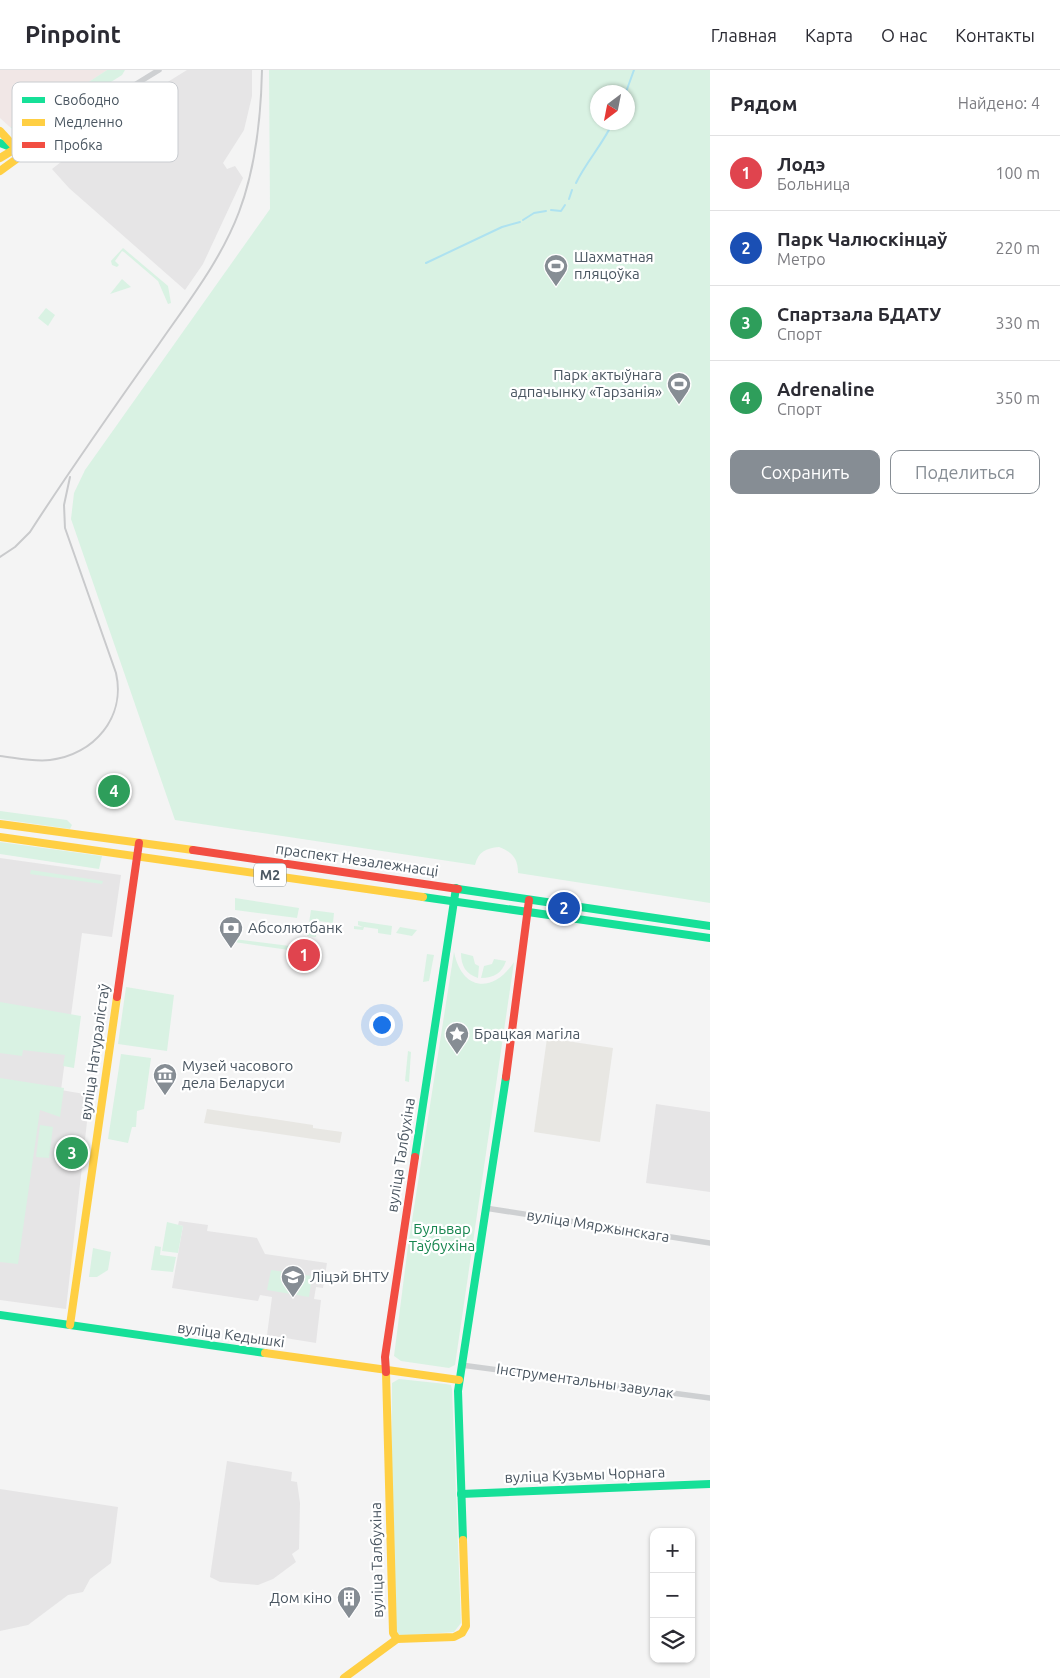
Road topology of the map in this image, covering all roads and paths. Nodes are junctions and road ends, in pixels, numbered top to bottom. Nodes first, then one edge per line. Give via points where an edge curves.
1 (159, 70) edge
2 (138, 82) edge
3 (0, 131) edge
4 (0, 142) edge
5 (12, 145) edge
6 (12, 148) edge
7 (12, 151) edge
8 (0, 158) edge
9 (13, 162) edge
10 (0, 171) edge
11 (0, 824) edge
12 (0, 837) edge
13 (139, 843) junction
14 (137, 856) junction
15 (456, 888) junction
16 (529, 900) junction
17 (454, 901) junction
18 (529, 911) junction
19 (710, 926) edge
20 (710, 938) edge
21 (485, 1208) junction
22 (710, 1243) edge
23 (0, 1315) edge
24 (70, 1325) junction
25 (461, 1366) junction
26 (386, 1371) junction
27 (459, 1380) junction
28 (710, 1398) edge
29 (710, 1484) edge
30 (460, 1494) junction
31 (397, 1639) junction
32 (344, 1678) edge

1 - 2 street
3 - 5 main road
4 - 6 main road
7 - 8 main road
9 - 10 main road
11 - 13 main road, праспект Незалежнасці / М2
12 - 14 main road, праспект Незалежнасці / М2
13 - 14 main road, вуліца Натуралістаў
13 - 15 main road, праспект Незалежнасці / М2
14 - 17 main road, праспект Незалежнасці / М2
14 - 24 main road, вуліца Натуралістаў
15 - 16 main road, праспект Незалежнасці / М2
15 - 17 main road, вуліца Талбухіна
16 - 18 main road
16 - 19 main road, праспект Незалежнасці / М2
17 - 18 main road, праспект Незалежнасці / М2
17 - 26 main road, вуліца Талбухіна via 398,1256 385,1356
18 - 20 main road, праспект Незалежнасці / М2
18 - 21 main road
21 - 22 street, вуліца Мяржынскага
21 - 25 main road
23 - 24 main road, вуліца Кедышкі
24 - 26 main road, вуліца Кедышкі
25 - 27 main road
25 - 28 street, Інструментальны завулак
26 - 27 main road, вуліца Кедышкі
26 - 31 main road, вуліца Талбухіна via 392,1614 393,1633
27 - 30 main road
29 - 30 main road, вуліца Кузьмы Чорнага
30 - 31 main road via 465,1628 454,1637
31 - 32 main road

